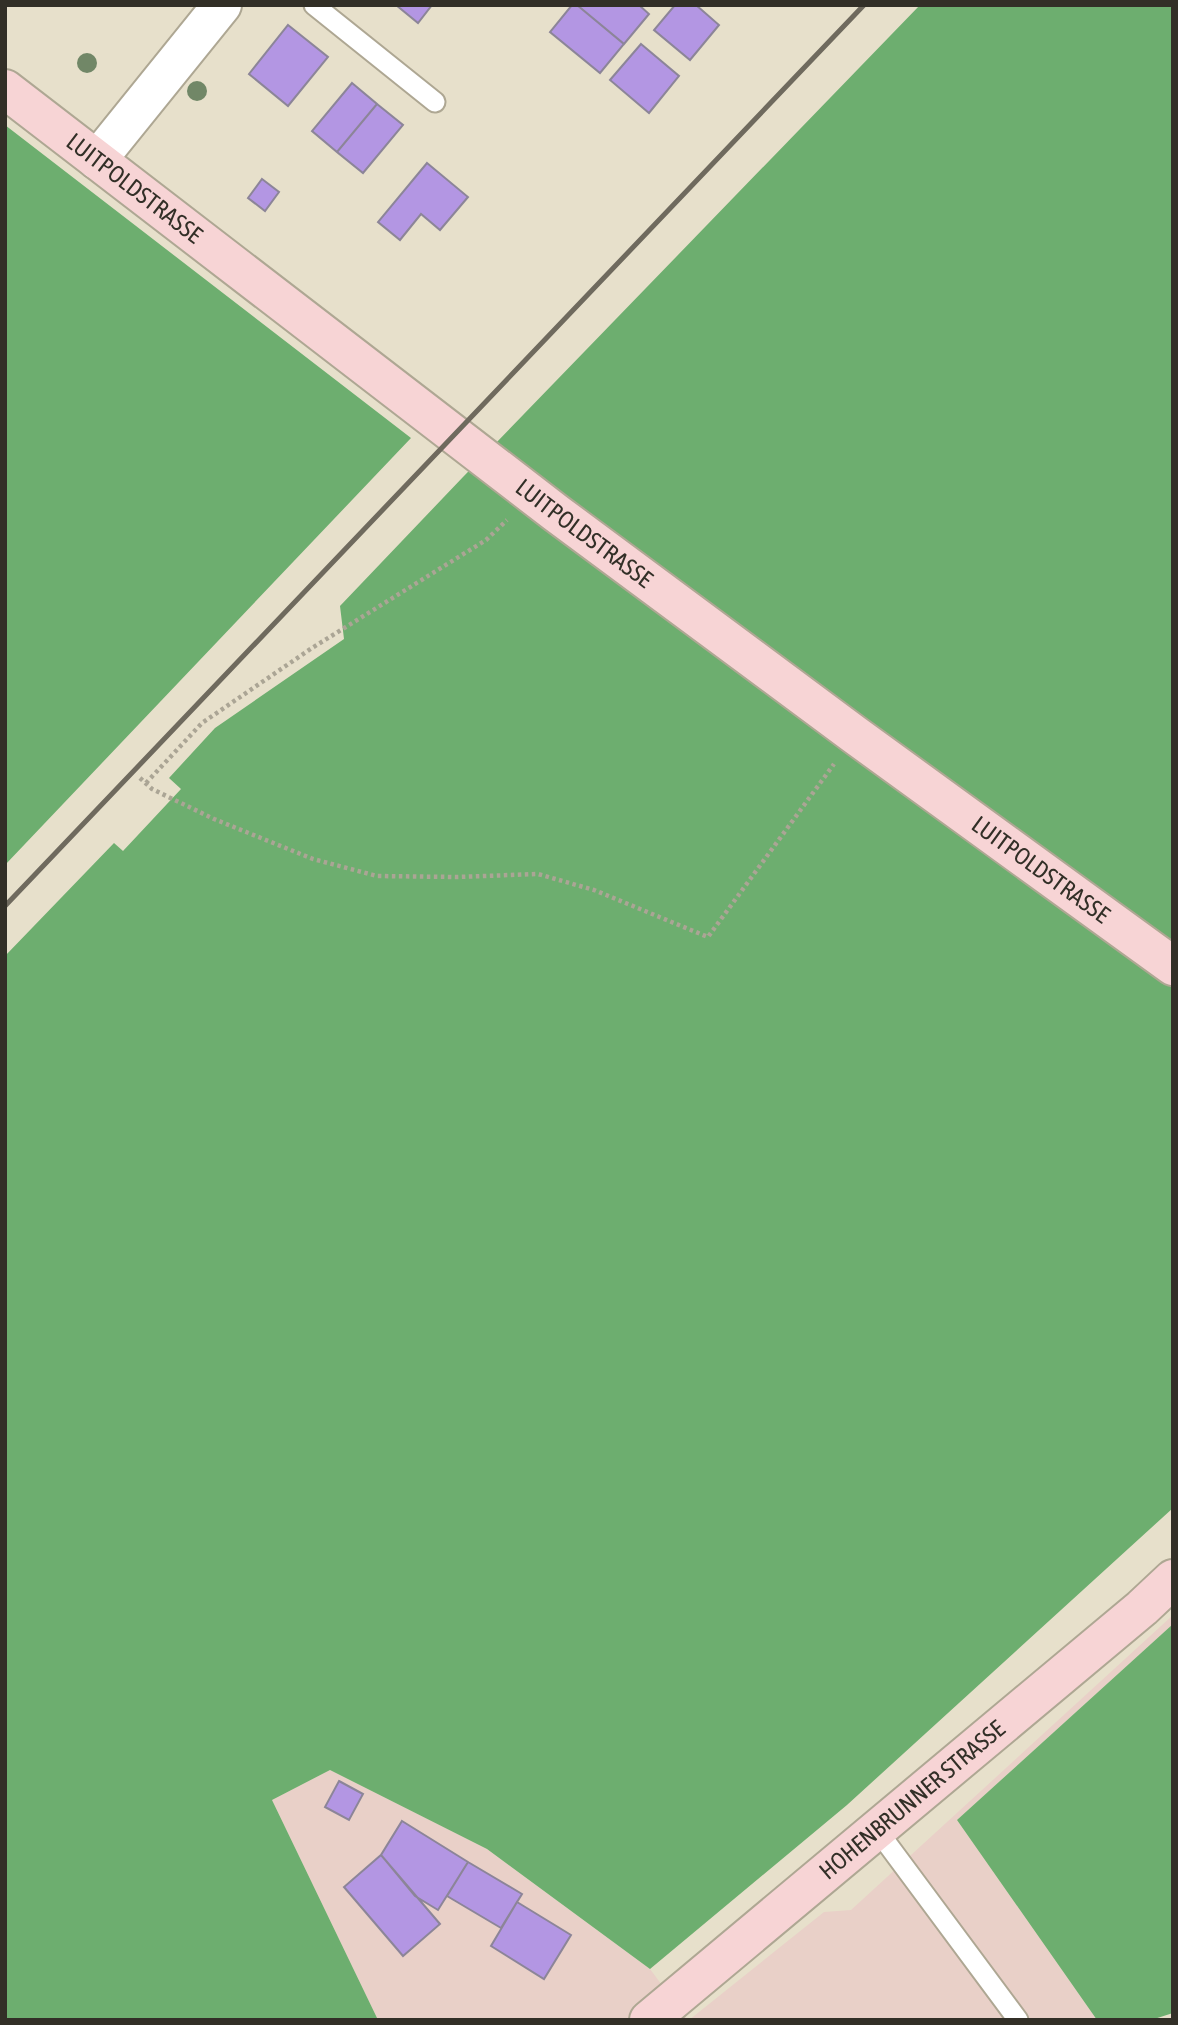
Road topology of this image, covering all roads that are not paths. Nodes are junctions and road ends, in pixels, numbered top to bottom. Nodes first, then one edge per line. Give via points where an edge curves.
1 (222, 5) edge
2 (314, 5) edge
3 (5, 89) edge
4 (435, 102) dead end
5 (97, 160) junction
6 (1173, 966) edge
7 (1173, 1579) edge
8 (877, 1830) junction
9 (649, 2020) edge
10 (1018, 2020) edge

1 - 5 street
2 - 4 lane
3 - 5 street, LUITPOLDSTRASSE
5 - 6 street, LUITPOLDSTRASSE via 566,521
7 - 8 street, HOHENBRUNNER STRASSE
8 - 9 street, HOHENBRUNNER STRASSE
8 - 10 lane

